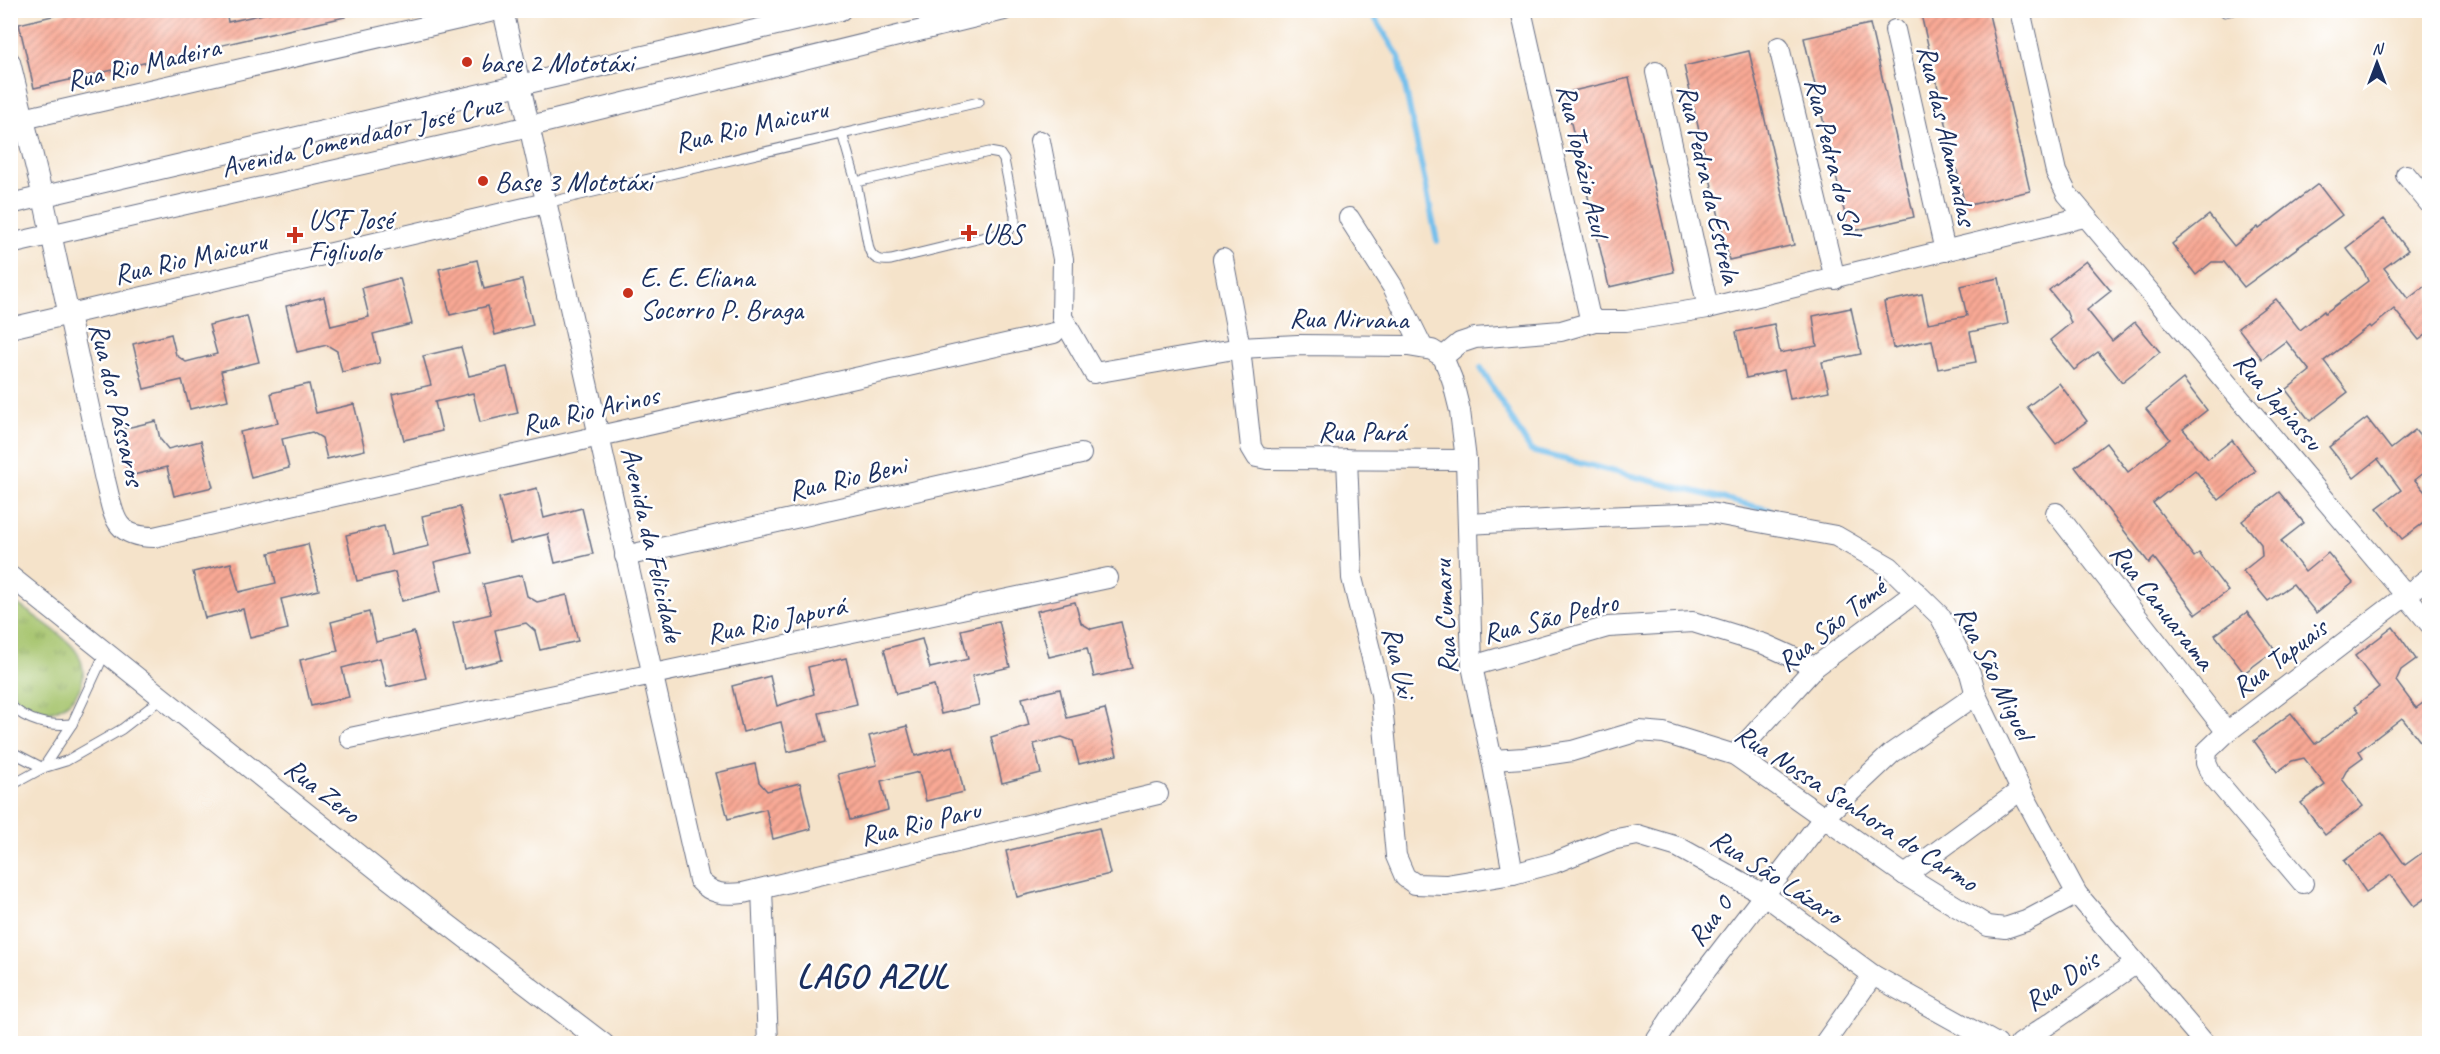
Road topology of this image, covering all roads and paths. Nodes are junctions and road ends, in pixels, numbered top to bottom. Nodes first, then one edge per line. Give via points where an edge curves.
1 (498, 10) edge
2 (503, 10) edge
3 (841, 10) edge
4 (1004, 10) edge
5 (1521, 10) edge
6 (2020, 10) edge
7 (2225, 10) edge
8 (2234, 10) edge
9 (1895, 30) dead end
10 (1779, 47) dead end
11 (10, 62) edge
12 (1656, 72) dead end
13 (520, 84) junction
14 (979, 102) dead end
15 (17, 121) edge
16 (530, 126) junction
17 (842, 133) junction
18 (1040, 141) dead end
19 (2406, 175) dead end
20 (856, 182) junction
21 (43, 197) junction
22 (546, 203) junction
23 (10, 204) edge
24 (2430, 204) edge
25 (2084, 217) junction
26 (1349, 218) dead end
27 (51, 235) junction
28 (10, 244) edge
29 (1945, 251) junction
30 (1223, 259) dead end
31 (1834, 279) junction
32 (1708, 308) junction
33 (69, 315) junction
34 (1595, 321) junction
35 (10, 328) edge
36 (1054, 333) dead end
37 (1240, 348) junction
38 (1423, 348) junction
39 (1443, 357) junction
40 (598, 436) junction
41 (1081, 454) dead end
42 (1347, 459) junction
43 (1466, 460) junction
44 (2056, 513) dead end
45 (1467, 524) junction
46 (137, 537) joint
47 (625, 556) junction
48 (10, 576) edge
49 (2430, 577) edge
50 (1108, 578) dead end
51 (1916, 592) junction
52 (2407, 595) junction
53 (2430, 624) edge
54 (105, 653) junction
55 (1472, 666) junction
56 (1815, 666) junction
57 (653, 674) junction
58 (1976, 695) junction
59 (161, 699) junction
60 (10, 705) edge
61 (72, 724) junction
62 (2227, 732) junction
63 (350, 738) dead end
64 (10, 751) edge
65 (1735, 755) junction
66 (1492, 760) junction
67 (43, 768) junction
68 (10, 786) edge
69 (2021, 790) junction
70 (1158, 794) dead end
71 (1824, 817) junction
72 (1513, 874) junction
73 (1905, 875) junction
74 (1405, 877) joint
75 (699, 880) joint
76 (2303, 883) dead end
77 (762, 889) junction
78 (1763, 894) junction
79 (2077, 894) junction
80 (2135, 964) junction
81 (1873, 975) junction
82 (2202, 1042) edge
83 (604, 1044) edge
84 (768, 1044) edge
85 (1654, 1044) edge
86 (1824, 1044) edge
87 (1996, 1044) edge
88 (2020, 1044) edge

1 - 15 street, Rua Rio Madeira
2 - 13 street, Avenida da Felicidade
3 - 13 street, Avenida Comendador José Cruz
4 - 16 street, Avenida Comendador José Cruz
5 - 34 street, Rua Topázio Azul via 1589,314
6 - 25 street, Rua Japiassu via 2056,172
7 - 8 lane
9 - 29 street, Rua das Alamandas
10 - 31 street, Rua Pedra do Sol
11 - 15 street, Rua dos Pássaros
12 - 32 street, Rua Pedra da Estrela
13 - 16 street, Avenida da Felicidade
13 - 21 street, Avenida Comendador José Cruz
14 - 17 lane, Rua Rio Maicuru
15 - 21 street, Rua dos Pássaros
16 - 22 street, Avenida da Felicidade
16 - 27 street, Avenida Comendador José Cruz
17 - 20 lane
17 - 22 lane, Rua Rio Maicuru
18 - 37 street, Rua Nirvana via 1063,259 1062,317 1094,373
19 - 24 street
20 - 20 lane via 869,249 880,261 1006,232 1015,225 1004,160 994,152
21 - 23 street, Avenida Comendador José Cruz
21 - 27 street, Rua dos Pássaros
22 - 33 street, Rua Rio Maicuru
22 - 40 street, Avenida da Felicidade
25 - 29 street, Rua Nirvana
25 - 52 street, Rua Japiassu
26 - 38 street via 1393,287
27 - 28 street, Avenida Comendador José Cruz
27 - 33 street, Rua dos Pássaros
29 - 31 street, Rua Nirvana
30 - 37 street
31 - 32 street, Rua Nirvana
32 - 34 street, Rua Nirvana via 1626,321
33 - 35 street, Rua Rio Maicuru
33 - 46 street, Rua dos Pássaros via 114,512 126,533
34 - 39 street, Rua Nirvana via 1561,331 1475,338 1460,343
36 - 40 street, Rua Rio Arinos
37 - 38 street, Rua Nirvana via 1366,344
37 - 42 street, Rua Pará via 1251,447 1257,457
38 - 39 street, Rua Nirvana
39 - 43 street, Rua Cumaru via 1460,411
40 - 46 street, Rua Rio Arinos via 165,534
40 - 47 street, Avenida da Felicidade
41 - 47 street, Rua Rio Beni
42 - 43 street, Rua Pará
42 - 74 street, Rua Uxi via 1352,578 1381,694 1396,856
43 - 45 street, Rua Cumaru
44 - 62 street, Rua Canuarama
45 - 51 street, Rua São Miguel via 1710,513 1836,536 1890,567
45 - 55 street, Rua Cumaru
47 - 57 street, Avenida da Felicidade
48 - 54 street, Rua Zero
49 - 52 street, Rua Tapuais
50 - 57 street, Rua Rio Japurá
51 - 56 street, Rua São Tomé
51 - 58 street, Rua São Miguel via 1940,616 1970,673
52 - 53 street, Rua Japiassu
52 - 62 street, Rua Tapuais
54 - 59 street, Rua Zero
54 - 61 lane
55 - 56 street, Rua São Pedro via 1608,627 1693,622 1764,644
55 - 66 street, Rua Cumaru
56 - 65 street, Rua São Tomé
57 - 63 street, Rua Rio Japurá
57 - 75 street, Avenida da Felicidade
58 - 69 street, Rua São Miguel
58 - 71 street, Rua 0 via 1892,753
59 - 67 lane via 122,729 66,761
59 - 83 street, Rua Zero
60 - 61 lane via 37,722
61 - 67 lane
62 - 76 street, Rua Tapuais via 2207,751 2206,763 2211,774
64 - 67 lane
65 - 66 street, Rua Nossa Senhora do Carmo via 1664,733 1639,731 1572,750
65 - 71 street, Rua Nossa Senhora do Carmo
66 - 72 street, Rua Cumaru
67 - 68 lane
69 - 73 street
69 - 79 street, Rua São Miguel
70 - 77 street, Rua Rio Paru
71 - 73 street, Rua Nossa Senhora do Carmo
71 - 78 street, Rua 0
72 - 74 street, Rua São Lázaro via 1424,886
72 - 78 street, Rua São Lázaro via 1554,863 1611,840 1638,835 1678,847
73 - 79 street, Rua Nossa Senhora do Carmo via 1988,926 2005,928
75 - 77 street, Rua Rio Paru via 707,889 727,895
77 - 84 street
78 - 81 street, Rua São Lázaro
78 - 85 street, Rua 0
79 - 80 street, Rua São Miguel
80 - 82 street, Rua São Miguel
80 - 88 street, Rua Dois
81 - 86 street
81 - 87 street, Rua São Lázaro

